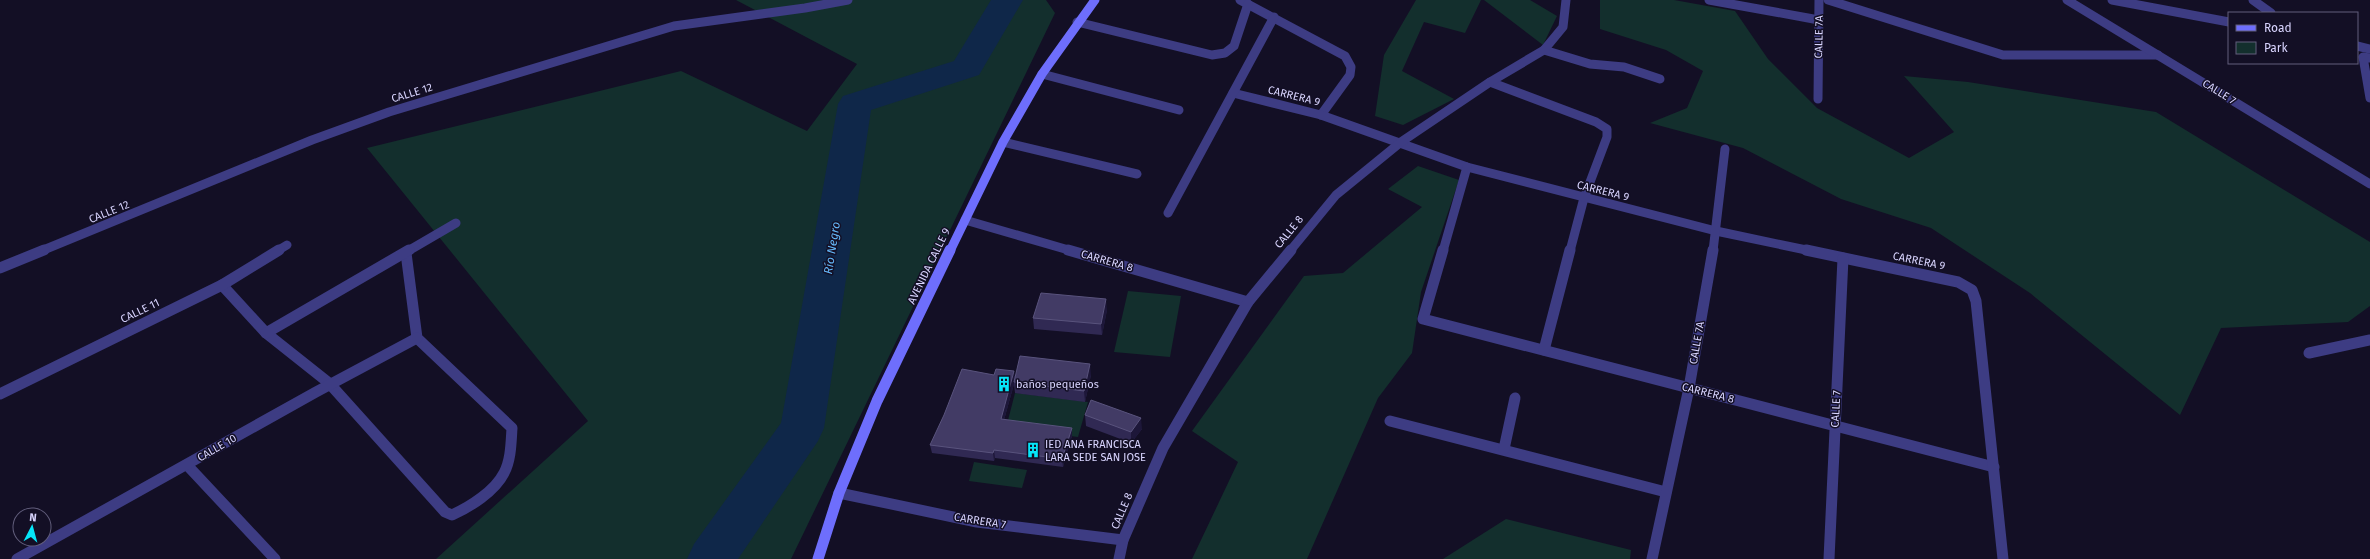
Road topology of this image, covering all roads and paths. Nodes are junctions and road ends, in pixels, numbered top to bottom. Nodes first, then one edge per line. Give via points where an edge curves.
1 (848, 0) edge
2 (1095, 0) edge
3 (1566, 0) edge
4 (1709, 0) edge
5 (1819, 0) edge
6 (1828, 0) edge
7 (2067, 0) edge
8 (2112, 0) edge
9 (2253, 0) edge
10 (1244, 2) edge
11 (2270, 12) edge
12 (1274, 17) junction
13 (1819, 20) junction
14 (1078, 22) junction
15 (2228, 22) edge
16 (2358, 46) edge
17 (2370, 49) edge
18 (1544, 50) junction
19 (2160, 55) junction
20 (2367, 58) edge
21 (1042, 74) junction
22 (1660, 79) dead end
23 (1490, 82) junction
24 (1234, 92) junction
25 (2370, 98) edge
26 (1818, 99) dead end
27 (1179, 110) dead end
28 (1321, 115) junction
29 (1003, 142) junction
30 (1401, 142) junction
31 (1725, 149) dead end
32 (1467, 167) junction
33 (1137, 174) dead end
34 (2370, 184) edge
35 (1584, 198) junction
36 (1168, 213) dead end
37 (965, 220) junction
38 (456, 223) dead end
39 (1716, 231) junction
40 (287, 245) dead end
41 (406, 253) junction
42 (1843, 258) junction
43 (0, 268) edge
44 (222, 285) junction
45 (1248, 302) junction
46 (266, 333) junction
47 (417, 338) junction
48 (2370, 340) edge
49 (1544, 350) junction
50 (2309, 353) dead end
51 (329, 383) junction
52 (1689, 388) junction
53 (0, 394) edge
54 (1515, 398) dead end
55 (1390, 421) dead end
56 (1835, 425) junction
57 (1504, 449) junction
58 (187, 465) junction
59 (1994, 467) junction
60 (839, 492) junction
61 (1666, 492) junction
62 (1123, 540) junction
63 (17, 559) edge
64 (274, 559) edge
65 (818, 559) edge
66 (1119, 559) edge
67 (1652, 559) edge
68 (1829, 559) edge
69 (2003, 559) edge

1 - 43 street, CALLE 12 via 803,9 674,26 389,112 312,140
2 - 14 street, AVENIDA CALLE 9
3 - 18 street, CALLE 8 via 1563,27
4 - 13 street
5 - 13 street, CALLE 7A
6 - 19 street via 2003,55
7 - 19 street, CALLE 7
8 - 15 street
9 - 11 street
10 - 12 street
10 - 14 street via 1234,46 1225,53 1212,55
12 - 24 street
12 - 28 street via 1345,56 1351,67 1350,75
13 - 26 street, CALLE 7A
14 - 21 street, AVENIDA CALLE 9
16 - 17 street
18 - 22 street via 1590,64 1624,67
18 - 23 street, CALLE 8
19 - 34 street, CALLE 7
20 - 25 street
21 - 27 street
21 - 29 street, AVENIDA CALLE 9
23 - 30 street, CALLE 8
23 - 35 street via 1596,122 1607,129 1607,137
24 - 28 street, CARRERA 9
24 - 36 street
28 - 30 street, CARRERA 9
29 - 33 street
29 - 37 street, AVENIDA CALLE 9
30 - 32 street, CARRERA 9
30 - 45 street, CALLE 8 via 1336,194
31 - 39 street, CALLE 7A
32 - 35 street, CARRERA 9
32 - 49 street, CARRERA 8 via 1423,319
35 - 39 street, CARRERA 9
35 - 49 street
37 - 45 street, CARRERA 8
37 - 60 street, AVENIDA CALLE 9 via 877,401
38 - 41 street
39 - 42 street, CARRERA 9
39 - 52 street, CALLE 7A
40 - 44 street, CALLE 11
41 - 46 street
41 - 47 street
42 - 56 street, CALLE 7
42 - 59 street, CARRERA 9 via 1958,282 1972,290 1976,301
44 - 46 street
44 - 53 street, CALLE 11
45 - 62 street, CALLE 8 via 1162,448
46 - 51 street
47 - 51 street, CALLE 10
47 - 51 street via 512,428 511,451 504,475 462,512 452,515 445,512
48 - 50 street
49 - 52 street, CARRERA 8
51 - 58 street, CALLE 10
52 - 56 street, CARRERA 8
52 - 61 street, CALLE 7A
54 - 57 street
55 - 57 street
56 - 59 street, CARRERA 8
56 - 68 street, CALLE 7
57 - 61 street
58 - 63 street, CALLE 10
58 - 64 street
59 - 69 street
60 - 62 street, CARRERA 7 via 977,522
60 - 65 street, AVENIDA CALLE 9
61 - 67 street, CALLE 7A
62 - 66 street, CALLE 8

